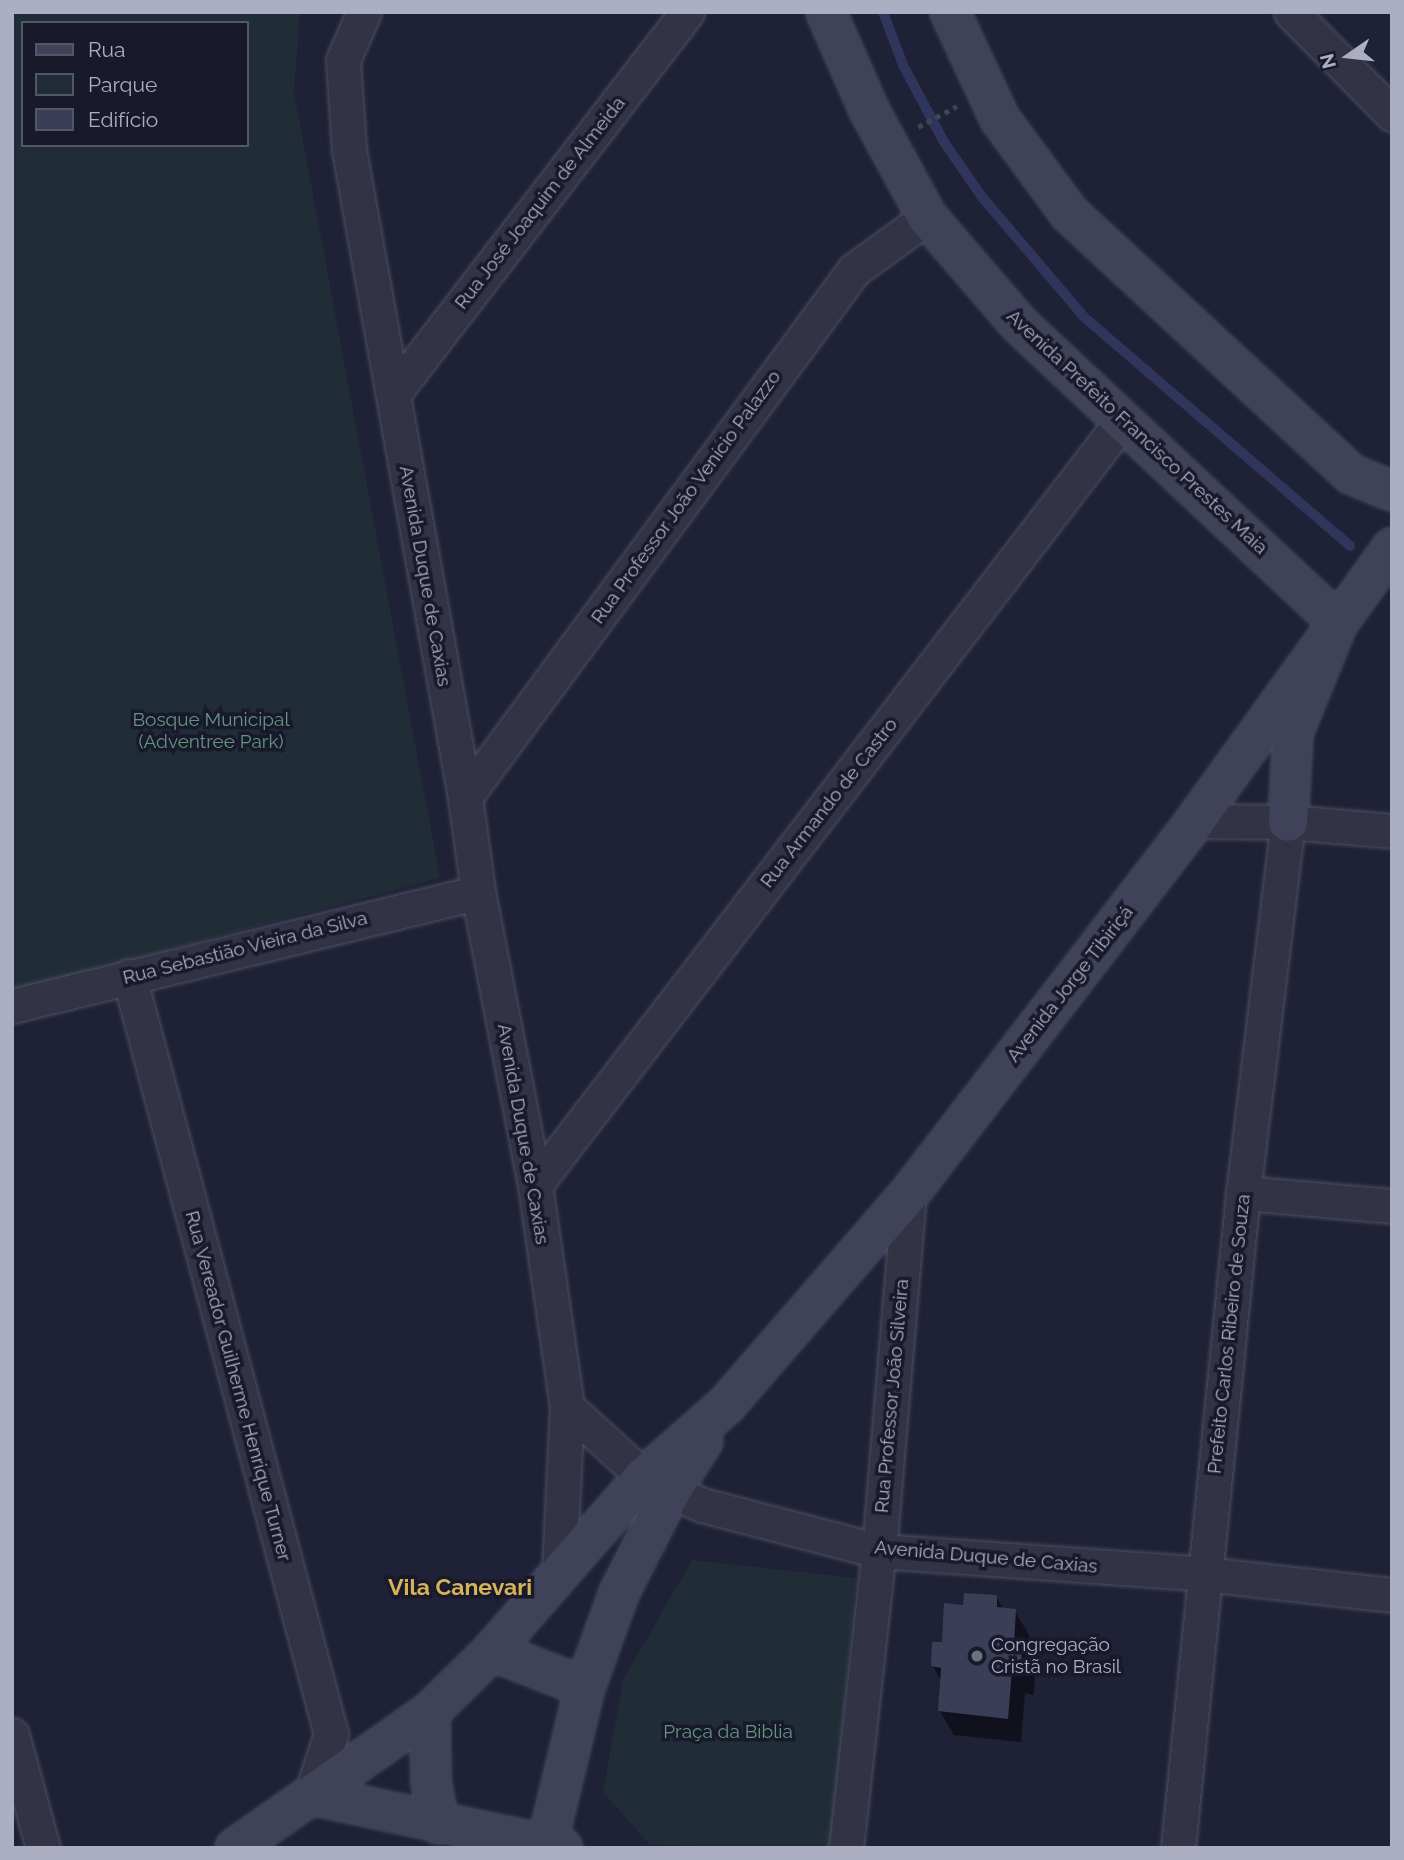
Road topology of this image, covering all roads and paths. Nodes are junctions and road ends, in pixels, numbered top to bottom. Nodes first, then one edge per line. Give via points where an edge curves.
1 (364, 12) edge
2 (687, 12) edge
3 (826, 12) edge
4 (950, 12) edge
5 (1291, 12) edge
6 (959, 105) dead end
7 (1392, 114) edge
8 (915, 129) dead end
9 (927, 217) junction
10 (393, 394) junction
11 (1122, 421) junction
12 (1392, 491) edge
13 (1392, 548) edge
14 (1338, 622) junction
15 (465, 797) junction
16 (1195, 821) junction
17 (1288, 822) junction
18 (1392, 831) edge
19 (478, 892) junction
20 (129, 976) junction
21 (12, 1006) edge
22 (535, 1185) junction
23 (1243, 1193) junction
24 (909, 1194) junction
25 (1392, 1206) edge
26 (567, 1406) junction
27 (658, 1484) junction
28 (879, 1551) junction
29 (559, 1569) junction
30 (1205, 1574) junction
31 (1392, 1595) edge
32 (492, 1651) junction
33 (585, 1687) junction
34 (430, 1712) junction
35 (12, 1735) edge
36 (311, 1796) junction
37 (439, 1824) junction
38 (244, 1846) edge
39 (552, 1847) edge
40 (43, 1848) edge
41 (846, 1848) edge
42 (1178, 1848) edge

1 - 10 street, Avenida Duque de Caxias via 342,60 349,150
2 - 10 street, Rua José Joaquim de Almeida
3 - 9 street, Avenida Prefeito Francisco Prestes Maia via 869,110
4 - 12 street via 1000,120 1069,213 1351,474
5 - 7 street
6 - 8 path
9 - 11 street, Avenida Prefeito Francisco Prestes Maia via 1019,324
9 - 15 street, Rua Professor João Venício Palazzo via 854,270
10 - 15 street, Avenida Duque de Caxias
11 - 14 street, Avenida Prefeito Francisco Prestes Maia
11 - 22 street, Rua Armando de Castro
13 - 14 street, Avenida Jorge Tibiriçá
14 - 16 street, Avenida Jorge Tibiriçá
14 - 17 street via 1293,733
15 - 19 street, Avenida Duque de Caxias
16 - 17 street
16 - 24 street, Avenida Jorge Tibiriçá
17 - 18 street
17 - 23 street, Prefeito Carlos Ribeiro de Souza
19 - 20 street, Rua Sebastião Vieira da Silva
19 - 22 street, Avenida Duque de Caxias
20 - 21 street, Rua Sebastião Vieira da Silva
20 - 36 street, Rua Vereador Guilherme Henrique Turner via 331,1734
22 - 26 street, Avenida Duque de Caxias
23 - 25 street
23 - 30 street, Prefeito Carlos Ribeiro de Souza
24 - 27 street, Avenida Jorge Tibiriçá
24 - 28 street, Rua Professor João Silveira
26 - 27 street, Avenida Duque de Caxias
26 - 29 street
27 - 28 street, Avenida Duque de Caxias via 702,1505
27 - 29 street
27 - 33 street
28 - 30 street, Avenida Duque de Caxias
28 - 41 street, Rua Professor João Silveira
29 - 32 street
30 - 31 street, Avenida Duque de Caxias
30 - 42 street, Prefeito Carlos Ribeiro de Souza
32 - 33 street
32 - 34 street
33 - 39 street
34 - 36 street
34 - 37 street via 431,1782
35 - 40 street
36 - 37 street
36 - 38 street
37 - 39 street

